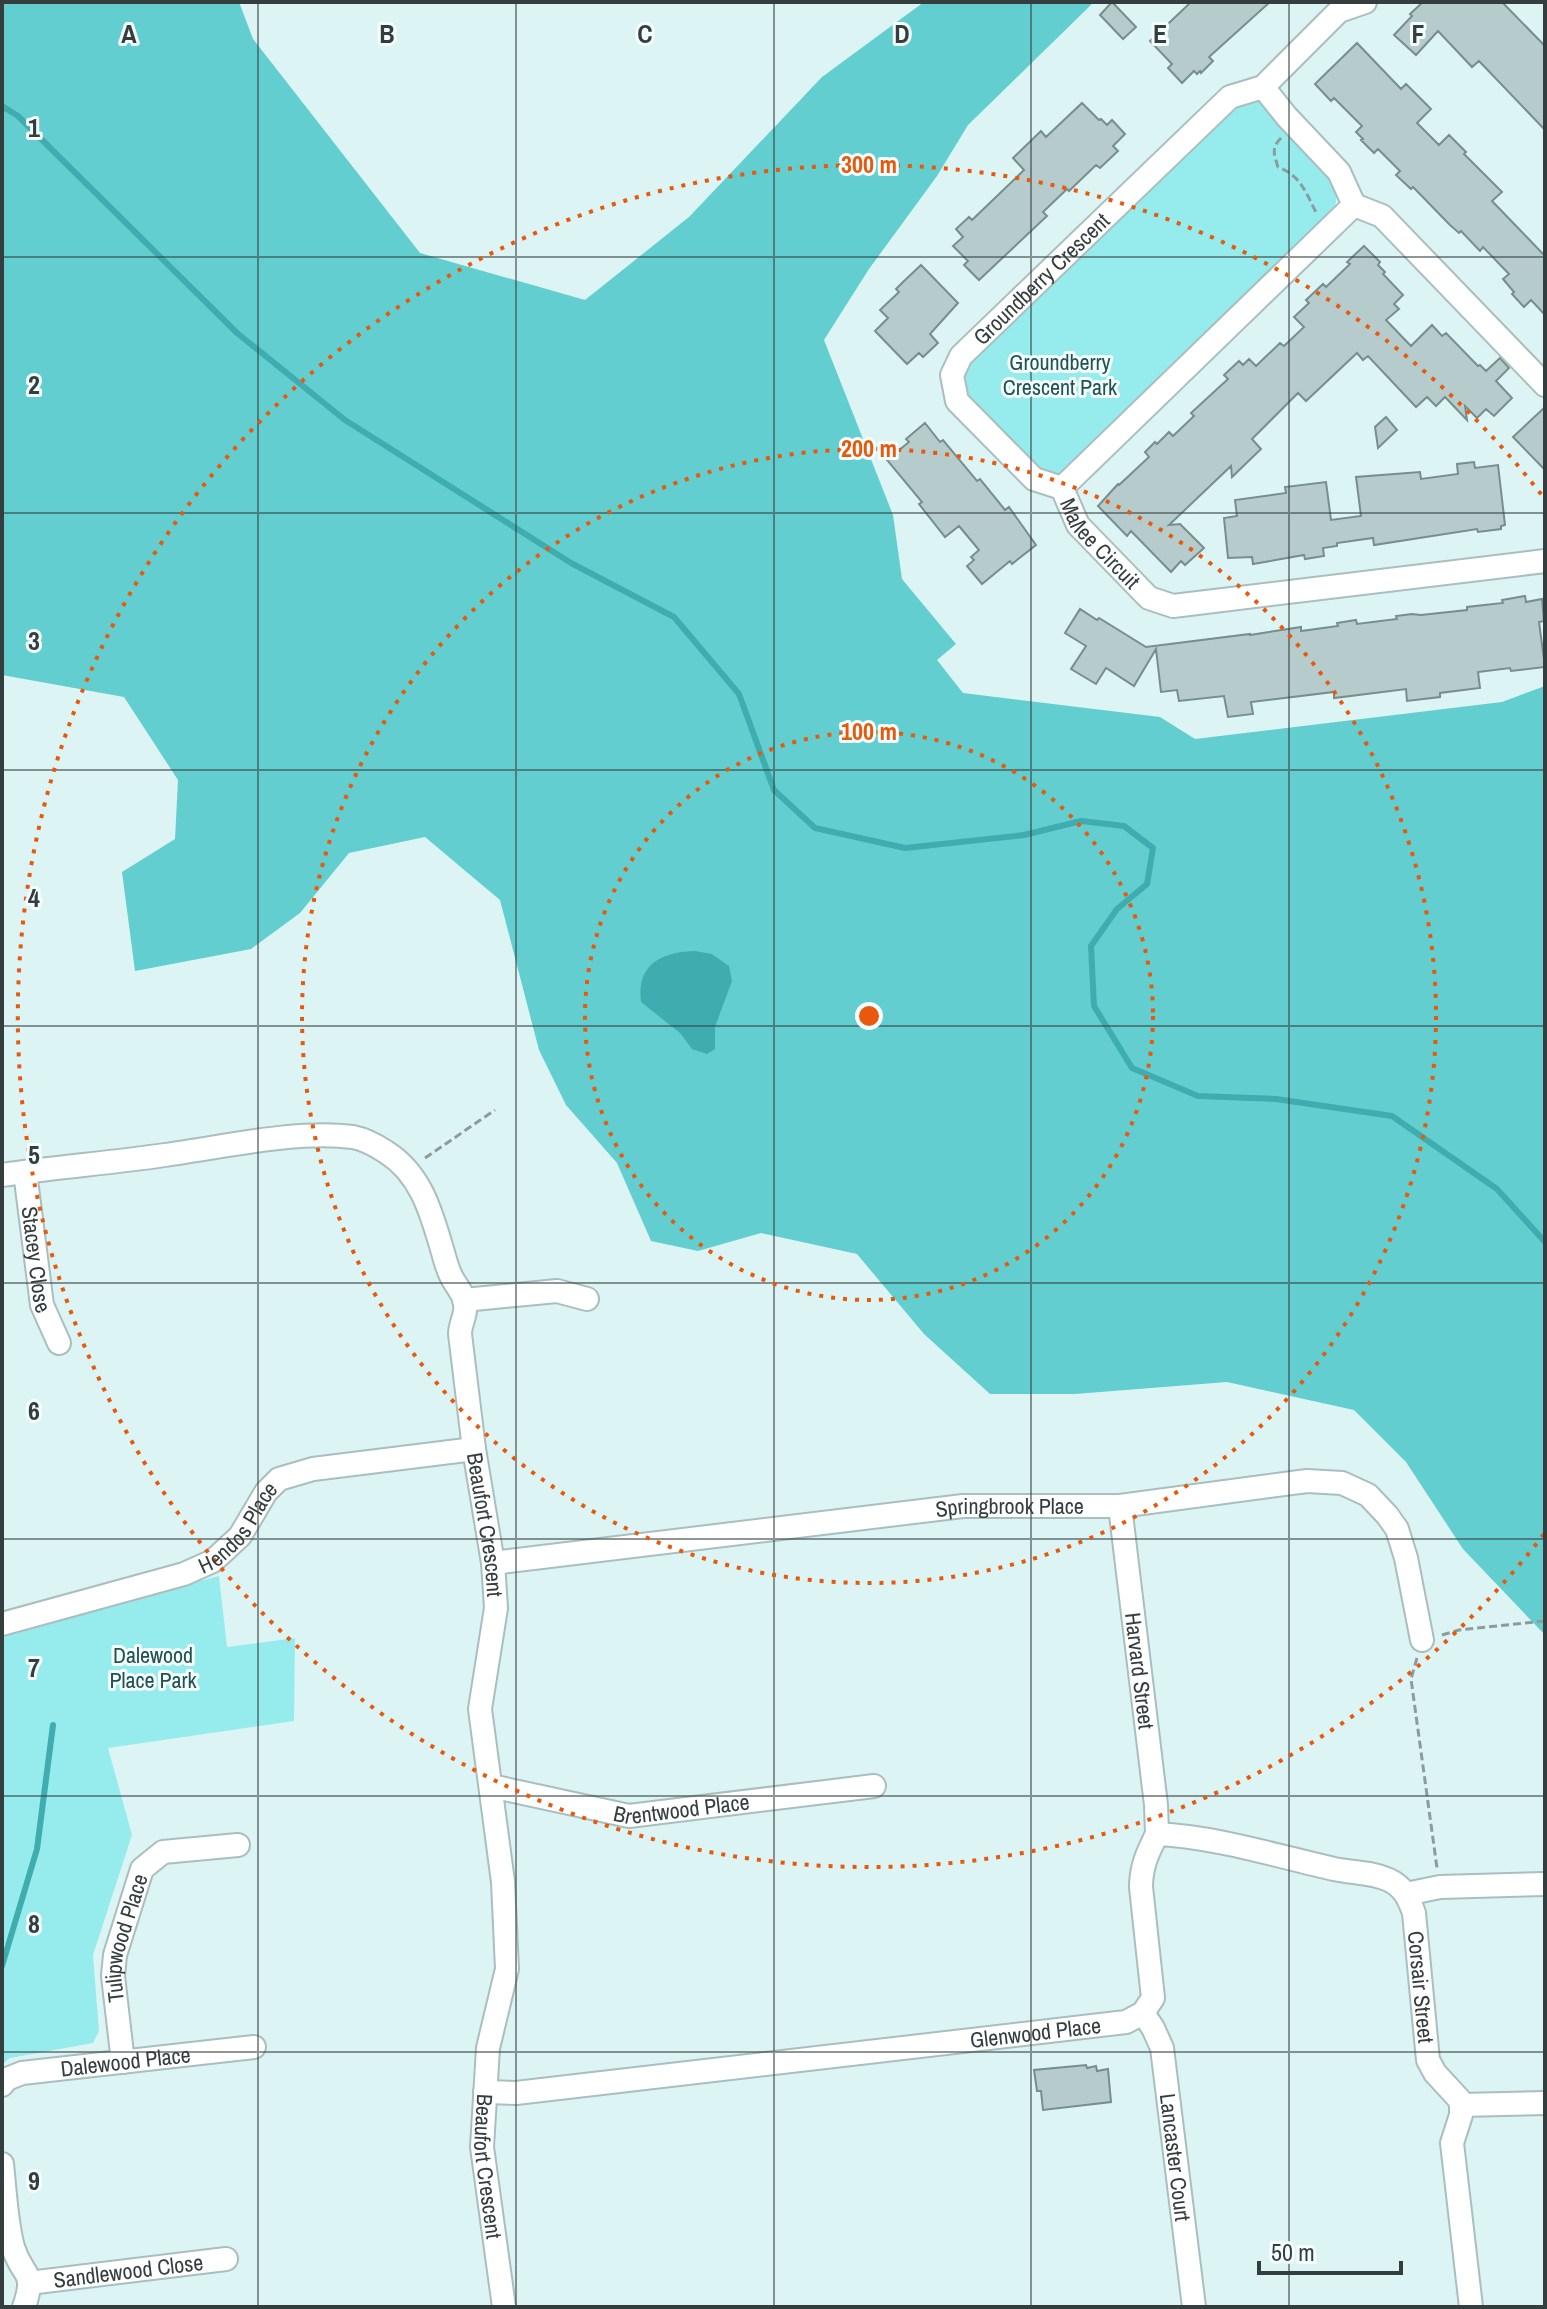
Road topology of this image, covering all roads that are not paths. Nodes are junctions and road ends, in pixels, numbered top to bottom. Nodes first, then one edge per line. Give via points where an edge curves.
1 (1365, 2) edge
2 (1340, 6) edge
3 (1263, 87) junction
4 (1354, 205) junction
5 (1545, 385) edge
6 (1062, 488) junction
7 (1545, 561) edge
8 (25, 1172) junction
9 (2, 1175) edge
10 (587, 1299) dead end
11 (464, 1300) junction
12 (59, 1343) dead end
13 (474, 1449) junction
14 (1120, 1506) junction
15 (493, 1563) junction
16 (2, 1624) edge
17 (1422, 1640) road end
18 (491, 1786) junction
19 (874, 1786) dead end
20 (1157, 1834) junction
21 (238, 1845) dead end
22 (1545, 1884) edge
23 (1406, 1894) junction
24 (1143, 2013) junction
25 (254, 2047) dead end
26 (123, 2062) junction
27 (2, 2085) edge
28 (485, 2092) junction
29 (1545, 2103) edge
30 (1461, 2105) junction
31 (2, 2164) edge
32 (226, 2259) dead end
33 (29, 2283) junction
34 (24, 2307) edge
35 (504, 2307) edge
36 (1194, 2307) edge
37 (1471, 2307) edge

1 - 2 street
2 - 3 street
3 - 4 street via 1339,172
3 - 6 street, Groundberry Crescent via 1230,97 961,356 952,375 957,401 1034,479
4 - 5 street via 1382,216
4 - 6 street, Mallee Circuit
6 - 7 street, Mallee Circuit via 1078,525 1149,598 1173,606
8 - 9 street
8 - 11 street via 247,1143 356,1138 385,1151 416,1179
8 - 12 street, Stacey Close via 42,1305
10 - 11 street via 557,1291
11 - 13 street, Beaufort Crescent via 460,1334
13 - 15 street, Beaufort Crescent
13 - 16 street, Hendos Place via 313,1469 279,1479 240,1536 213,1561 184,1574
14 - 15 street, Springbrook Place via 963,1506
14 - 17 street, Springbrook Place via 1307,1481 1342,1483 1368,1495 1397,1529
14 - 20 street, Harvard Street
15 - 18 street, Beaufort Crescent via 496,1608 480,1709
18 - 19 street, Brentwood Place via 629,1816
18 - 28 street, Beaufort Crescent via 507,1969 488,2048
20 - 23 street via 1207,1839 1372,1875 1391,1881
20 - 24 street via 1141,1872 1153,1998
21 - 26 street, Tulipwood Place via 163,1852 142,1869 115,1955
22 - 23 street via 1440,1887
23 - 30 street, Corsair Street via 1414,1913 1428,2060
24 - 28 street, Glenwood Place via 1126,2022 516,2093
24 - 36 street, Lancaster Court via 1162,2048
25 - 26 street, Dalewood Place
26 - 27 street, Dalewood Place via 22,2073
28 - 35 street, Beaufort Crescent via 482,2147
29 - 30 street
30 - 37 street via 1452,2143
31 - 33 street via 13,2248
32 - 33 street, Sandlewood Close
33 - 34 street

